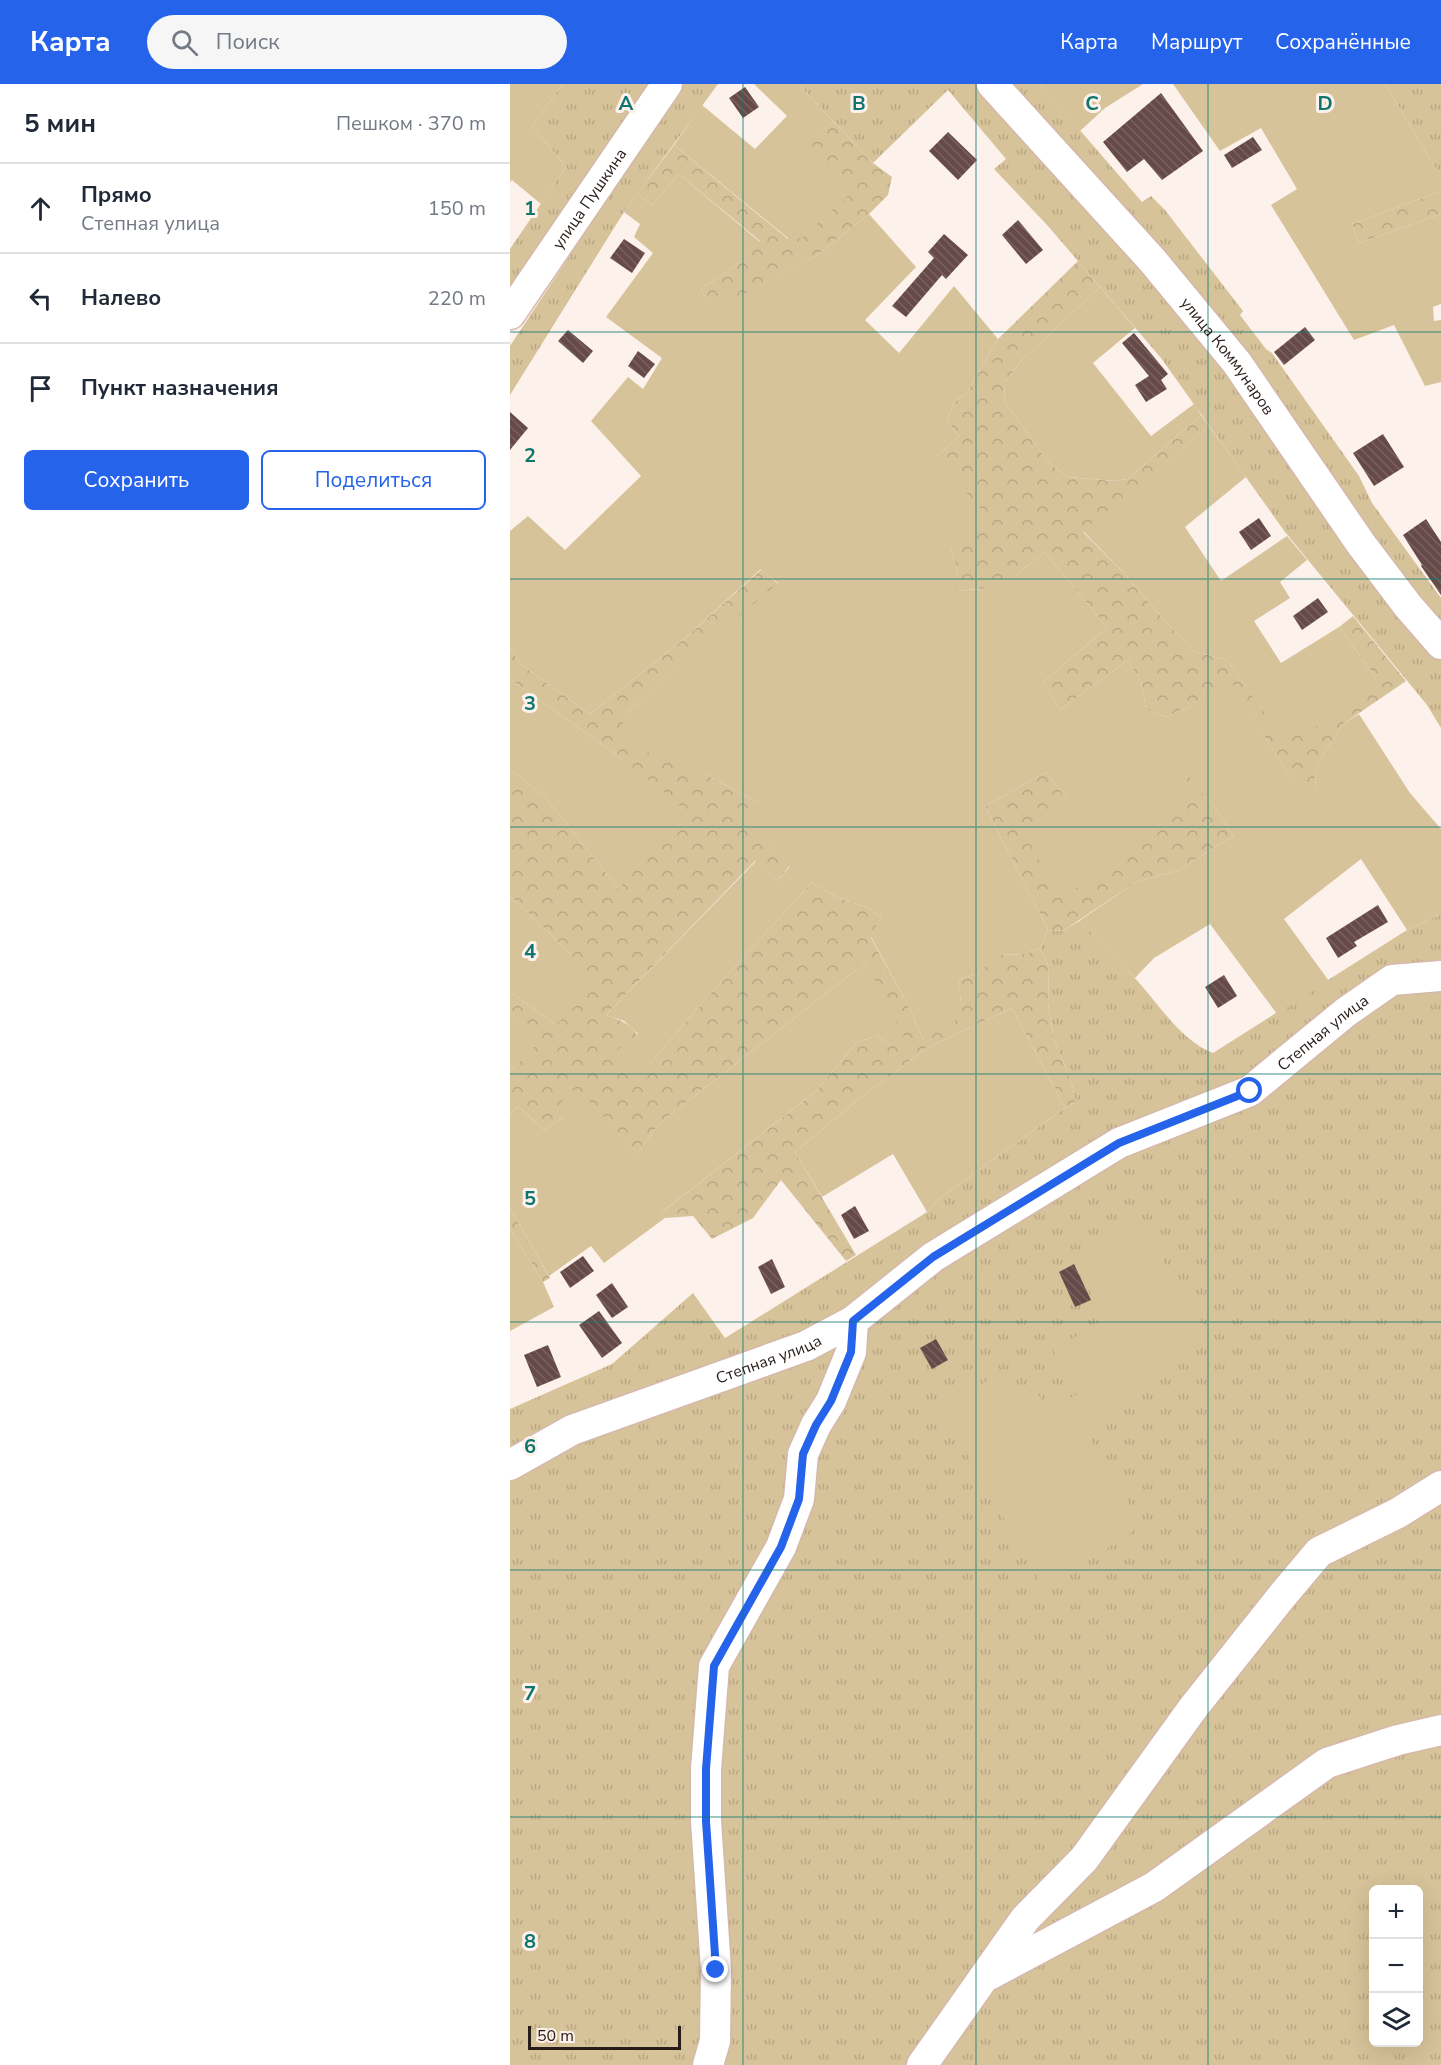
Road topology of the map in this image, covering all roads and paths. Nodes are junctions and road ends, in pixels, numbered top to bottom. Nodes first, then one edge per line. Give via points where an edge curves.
1 (667, 84) edge
2 (992, 84) edge
3 (510, 314) edge
4 (1441, 644) edge
5 (1441, 976) edge
6 (853, 1321) junction
7 (510, 1465) edge
8 (1441, 1486) edge
9 (1441, 1730) edge
10 (981, 1979) junction
11 (708, 2065) edge
12 (922, 2065) edge

1 - 3 street, улица Пушкина
2 - 4 street, улица Коммунаров via 1152,260 1237,363 1361,544
5 - 6 street, Степная улица via 1392,980 1346,1012 1250,1091 1119,1143 933,1257
6 - 7 street, Степная улица via 806,1346 572,1430
6 - 11 street via 851,1352 803,1454 799,1499 781,1547 714,1666 706,1821 716,1970 715,2041
8 - 10 street via 1398,1513 1319,1552 1193,1708 1084,1859 1025,1919
9 - 10 street via 1327,1764 1155,1887
10 - 12 street

